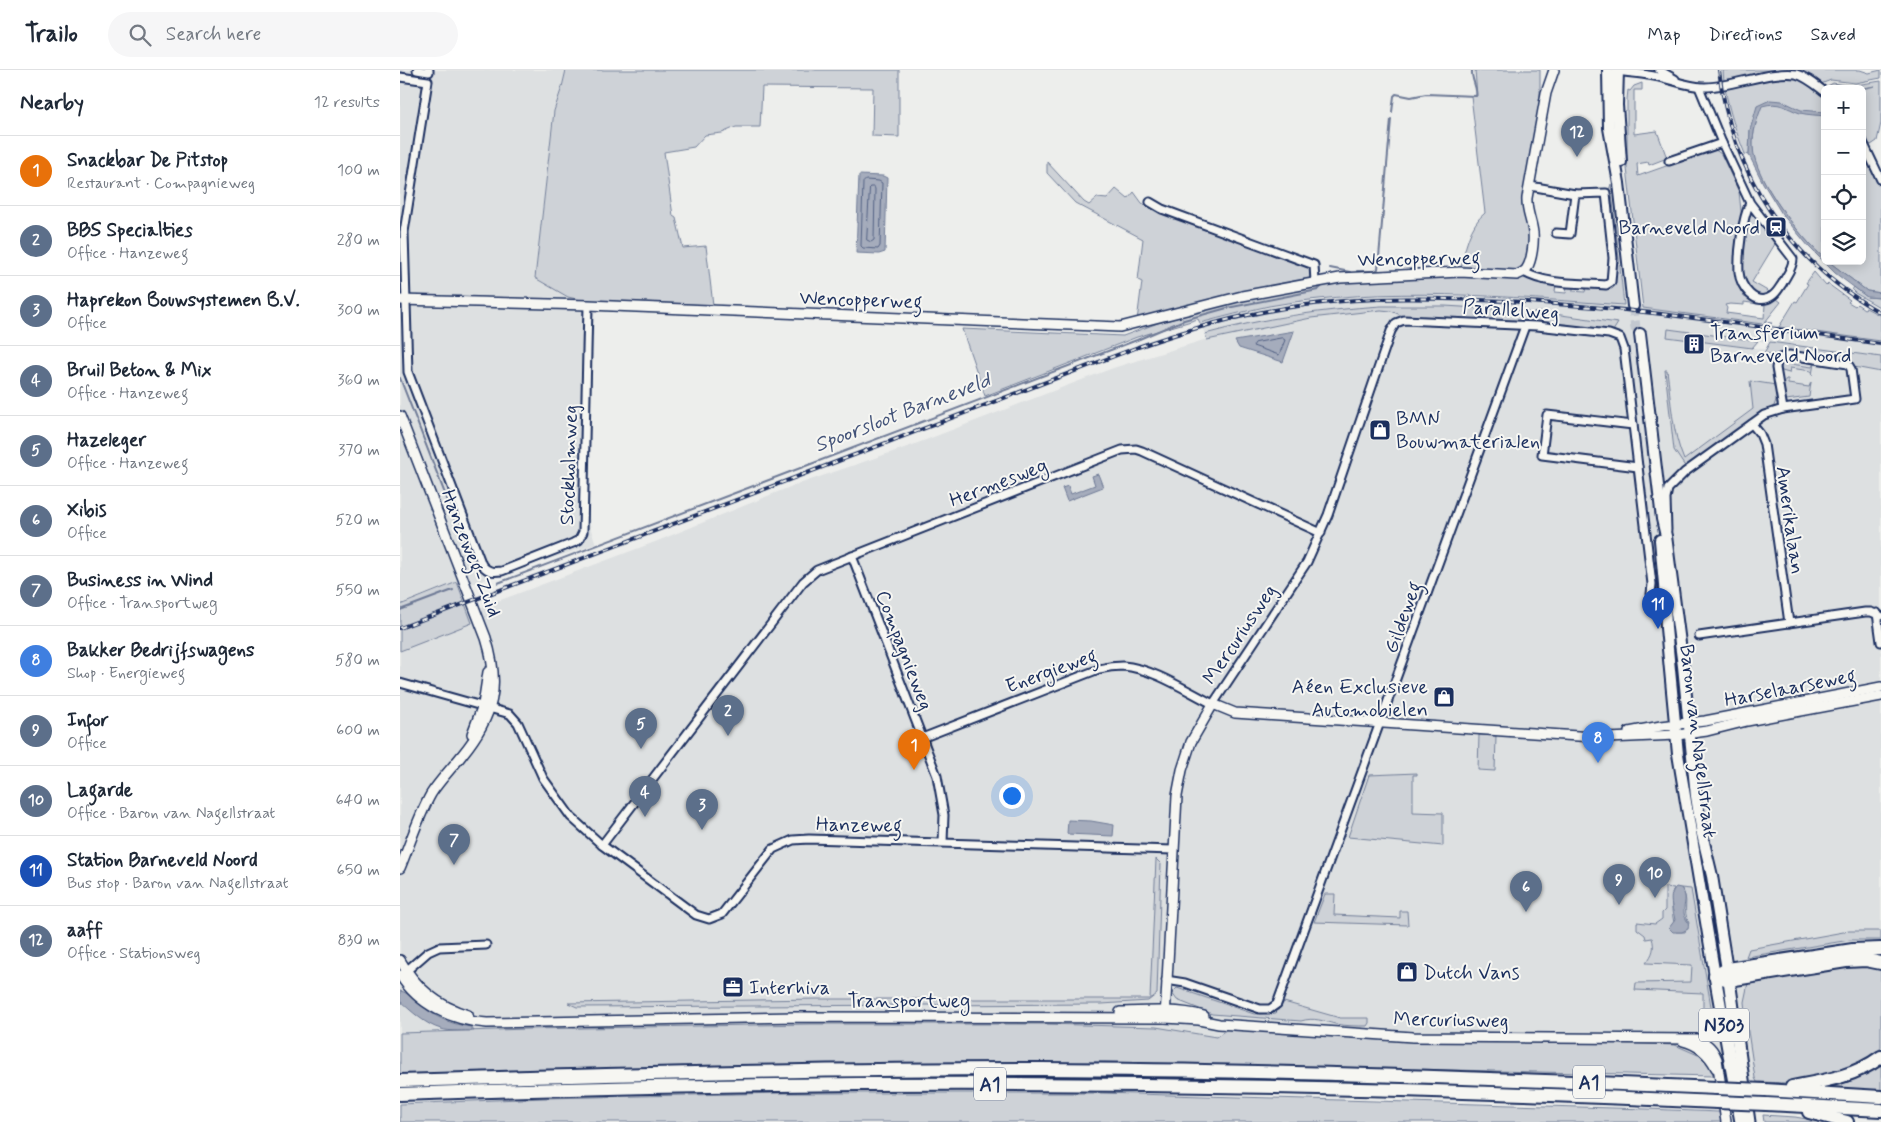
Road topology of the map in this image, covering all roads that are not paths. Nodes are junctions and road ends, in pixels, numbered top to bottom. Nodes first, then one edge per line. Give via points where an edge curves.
1 (417, 70) edge
2 (1547, 70) edge
3 (1554, 70) edge
4 (1614, 70) edge
5 (1659, 70) edge
6 (429, 71) edge
7 (1790, 71) edge
8 (400, 77) edge
9 (1682, 83) junction
10 (1699, 87) junction
11 (1821, 89) edge
12 (1546, 94) junction
13 (1722, 143) junction
14 (1866, 148) edge
15 (1669, 161) dead end
16 (1881, 180) edge
17 (1530, 186) junction
18 (1575, 194) junction
19 (1150, 202) dead end
20 (1750, 203) junction
21 (1556, 233) dead end
22 (1524, 272) junction
23 (1315, 282) junction
24 (403, 300) edge
25 (588, 305) junction
26 (1635, 306) tunnel mouth
27 (1398, 322) joint
28 (1525, 326) junction
29 (1783, 409) junction
30 (400, 416) edge
31 (1752, 424) junction
32 (1633, 425) junction
33 (400, 428) edge
34 (1638, 467) junction
35 (1321, 534) junction
36 (1666, 536) junction
37 (852, 556) junction
38 (1651, 594) dead end
39 (1879, 615) edge
40 (1789, 623) junction
41 (1699, 636) dead end
42 (1881, 642) edge
43 (400, 683) edge
44 (1880, 688) edge
45 (1214, 704) junction
46 (486, 706) junction
47 (1381, 723) junction
48 (1689, 728) junction
49 (1676, 730) junction
50 (922, 738) junction
51 (943, 842) junction
52 (602, 845) junction
53 (1173, 850) junction
54 (400, 857) edge
55 (400, 868) edge
56 (486, 945) dead end
57 (1881, 949) edge
58 (400, 960) edge
59 (1881, 963) edge
60 (402, 974) edge
61 (1728, 974) junction
62 (1715, 976) junction
63 (1166, 980) junction
64 (1165, 1014) junction
65 (1881, 1057) edge
66 (400, 1081) edge
67 (1770, 1091) junction
68 (400, 1094) edge
69 (1881, 1097) edge
70 (1780, 1105) junction
71 (1881, 1110) edge
72 (1726, 1122) edge
73 (1741, 1122) edge
74 (1749, 1122) edge
75 (1847, 1122) edge

1 - 6 street
2 - 12 street
3 - 12 street
4 - 9 street
4 - 26 main road via 1609,128
5 - 9 street
7 - 10 street via 1721,86
7 - 11 street
8 - 24 street via 428,81 405,218
9 - 10 street
10 - 13 street
12 - 17 street
13 - 15 street
13 - 20 street
14 - 16 street
17 - 18 street
17 - 22 street via 1527,210 1533,236 1528,268
18 - 21 street via 1570,234
18 - 22 street, Wencopperweg via 1607,194 1613,258 1611,282 1555,281
19 - 23 street via 1314,265
20 - 20 street via 1744,217 1739,272 1748,293 1755,298 1766,299 1775,294 1793,259
22 - 23 street, Wencopperweg via 1513,275 1460,272 1398,274
23 - 25 street, Wencopperweg via 1242,296 1120,327
24 - 25 street, Wencopperweg
24 - 25 street, Stockholmweg via 410,377 482,565 492,572 573,543 583,532
27 - 28 street, Parallelweg via 1411,319
27 - 35 street, Mercuriusweg via 1391,331
28 - 32 street, Parallelweg via 1609,334 1620,338
28 - 47 street, Gildeweg
29 - 29 street via 1776,368 1780,358 1788,356 1850,366 1855,399
29 - 31 street via 1770,412
30 - 46 street, Hanzeweg-Zuid via 489,649 494,679
31 - 36 street, Baron van Nagellstraat via 1685,472 1668,489
31 - 40 street, Amerikalaan via 1762,440 1766,455
32 - 34 street
32 - 34 street via 1547,415 1542,455
33 - 46 street, Hanzeweg-Zuid via 485,652 488,677
34 - 38 street
35 - 37 street, Hermesweg via 1142,451 1130,450
35 - 45 street, Mercuriusweg via 1308,562
36 - 48 main road, Baron van Nagellstraat
36 - 49 main road, Baron van Nagellstraat via 1638,334 1662,557
37 - 50 street, Compagnieweg
37 - 52 street, Hermesweg via 817,570 803,582
39 - 40 street via 1865,612
39 - 42 street
40 - 41 street
43 - 46 street, Hanzeweg
44 - 48 street, Harselaarseweg
45 - 47 street, Energieweg via 1235,714
45 - 50 street, Energieweg via 1147,672 1112,666
45 - 53 street, Mercuriusweg via 1191,742 1182,770
46 - 52 street, Hanzeweg via 513,717 560,803
46 - 54 street via 470,737 433,784
46 - 55 street via 477,735 428,800
47 - 49 street, Energieweg via 1576,736
47 - 63 street, Gildeweg via 1277,1004 1270,1009 1260,1009 1185,983
48 - 49 street, Harselaarseweg
48 - 61 main road, Baron van Nagellstraat via 1700,822
49 - 62 main road, Baron van Nagellstraat
50 - 51 street, Compagnieweg via 941,792
51 - 52 street, Hanzeweg via 794,840 773,849 722,914 709,919 696,915
51 - 53 street, Hanzeweg
53 - 63 street, Mercuriusweg
56 - 60 street via 433,949
57 - 61 highway via 1853,950
58 - 60 street, Transportweg
59 - 61 highway via 1846,961
60 - 64 street, Transportweg via 415,992 435,1008 452,1016 481,1022
61 - 62 highway
61 - 74 main road, Baron van Nagellstraat / N303
62 - 73 main road, Baron van Nagellstraat / N303
63 - 64 street, Mercuriusweg
64 - 72 street, Mercuriusweg via 1198,1014 1231,1024 1398,1036 1685,1041 1702,1050 1713,1062 1718,1073
65 - 67 highway, A1 via 1865,1068 1839,1078
66 - 67 highway, A1, bridge via 1042,1069 1462,1078
67 - 69 highway, A1
68 - 70 highway, A1, bridge via 1042,1084 1438,1090
70 - 71 highway, A1
70 - 75 highway, A1

